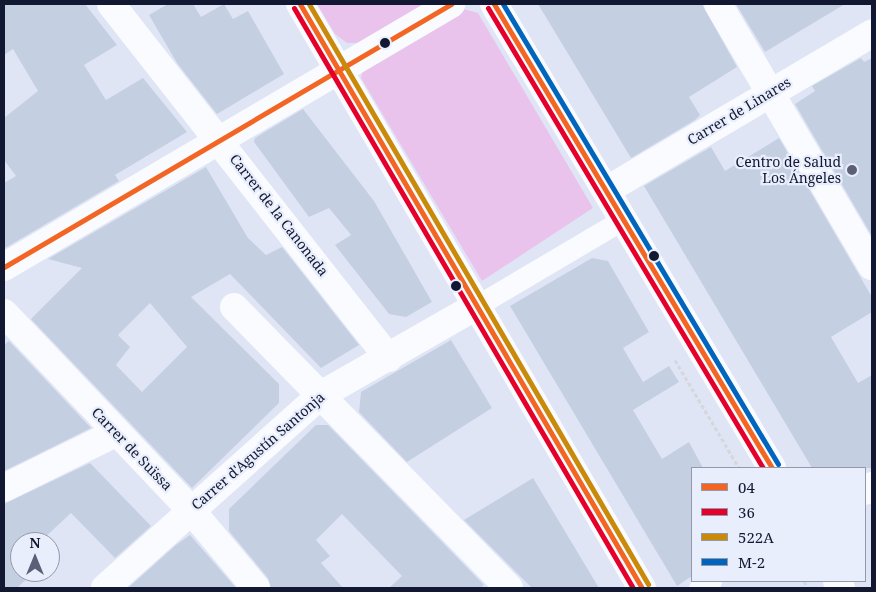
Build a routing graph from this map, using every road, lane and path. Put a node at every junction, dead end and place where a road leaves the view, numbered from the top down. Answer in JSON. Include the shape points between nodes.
{"nodes":[{"id":1,"x":111,"y":4,"type":"edge"},
{"id":2,"x":300,"y":4,"type":"edge"},
{"id":3,"x":451,"y":4,"type":"edge"},
{"id":4,"x":494,"y":4,"type":"edge"},
{"id":5,"x":718,"y":4,"type":"edge"},
{"id":6,"x":872,"y":33,"type":"edge"},
{"id":7,"x":338,"y":68,"type":"junction"},
{"id":8,"x":770,"y":92,"type":"junction"},
{"id":9,"x":221,"y":140,"type":"junction"},
{"id":10,"x":607,"y":190,"type":"junction"},
{"id":11,"x":625,"y":218,"type":"junction"},
{"id":12,"x":872,"y":266,"type":"edge"},
{"id":13,"x":4,"y":267,"type":"edge"},
{"id":14,"x":478,"y":305,"type":"junction"},
{"id":15,"x":234,"y":307,"type":"dead end"},
{"id":16,"x":4,"y":313,"type":"edge"},
{"id":17,"x":389,"y":358,"type":"junction"},
{"id":18,"x":321,"y":395,"type":"junction"},
{"id":19,"x":116,"y":433,"type":"junction"},
{"id":20,"x":771,"y":467,"type":"edge"},
{"id":21,"x":4,"y":488,"type":"edge"},
{"id":22,"x":190,"y":509,"type":"junction"},
{"id":23,"x":710,"y":582,"type":"edge"},
{"id":24,"x":105,"y":588,"type":"edge"},
{"id":25,"x":256,"y":588,"type":"edge"},
{"id":26,"x":509,"y":588,"type":"edge"},
{"id":27,"x":642,"y":588,"type":"edge"},
{"id":28,"x":699,"y":588,"type":"edge"}],
"edges":[{"from":1,"to":9,"type":"street","name":"Carrer de la Canonada"},
{"from":2,"to":7,"type":"street"},
{"from":3,"to":7,"type":"street"},
{"from":4,"to":10,"type":"street"},
{"from":5,"to":8,"type":"street"},
{"from":6,"to":8,"type":"street","name":"Carrer de Linares"},
{"from":7,"to":9,"type":"street"},
{"from":7,"to":14,"type":"street"},
{"from":8,"to":10,"type":"street","name":"Carrer de Linares"},
{"from":8,"to":12,"type":"street"},
{"from":9,"to":13,"type":"street"},
{"from":9,"to":17,"type":"street","name":"Carrer de la Canonada"},
{"from":10,"to":11,"type":"street"},
{"from":11,"to":14,"type":"street"},
{"from":11,"to":20,"type":"street"},
{"from":14,"to":17,"type":"street","name":"Carrer d'Agustín Santonja"},
{"from":14,"to":27,"type":"street"},
{"from":15,"to":18,"type":"street"},
{"from":16,"to":19,"type":"street","name":"Carrer de Suïssa"},
{"from":17,"to":18,"type":"street","name":"Carrer d'Agustín Santonja"},
{"from":18,"to":22,"type":"street","name":"Carrer d'Agustín Santonja"},
{"from":18,"to":26,"type":"street"},
{"from":19,"to":21,"type":"street"},
{"from":19,"to":22,"type":"street","name":"Carrer de Suïssa"},
{"from":22,"to":24,"type":"street","name":"Carrer d'Agustín Santonja"},
{"from":22,"to":25,"type":"street","name":"Carrer de Suïssa"},
{"from":23,"to":28,"type":"street"}]}
